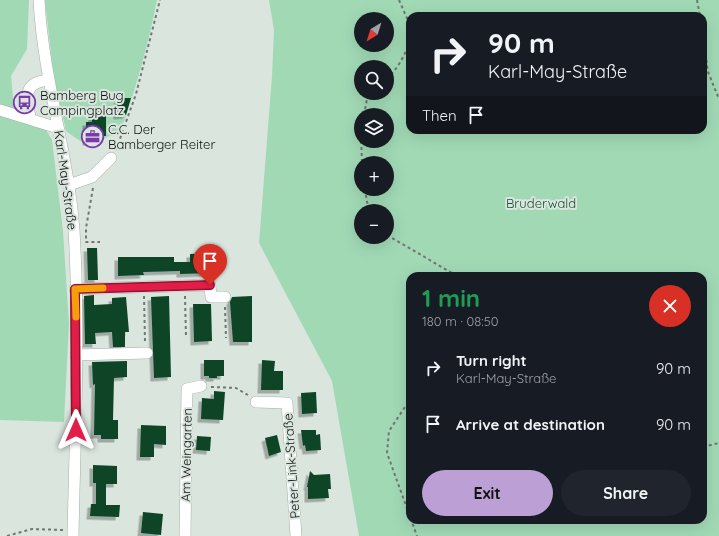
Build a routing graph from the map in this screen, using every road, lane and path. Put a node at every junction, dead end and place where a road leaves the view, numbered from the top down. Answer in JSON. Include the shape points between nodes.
{"nodes":[{"id":1,"x":39,"y":0,"type":"edge"},
{"id":2,"x":160,"y":0,"type":"edge"},
{"id":3,"x":399,"y":0,"type":"edge"},
{"id":4,"x":697,"y":0,"type":"edge"},
{"id":5,"x":699,"y":12,"type":"edge"},
{"id":6,"x":406,"y":17,"type":"edge"},
{"id":7,"x":406,"y":52,"type":"edge"},
{"id":8,"x":707,"y":65,"type":"edge"},
{"id":9,"x":394,"y":72,"type":"edge"},
{"id":10,"x":48,"y":80,"type":"junction"},
{"id":11,"x":719,"y":98,"type":"edge"},
{"id":12,"x":0,"y":110,"type":"edge"},
{"id":13,"x":30,"y":118,"type":"junction"},
{"id":14,"x":58,"y":128,"type":"junction"},
{"id":15,"x":111,"y":158,"type":"joint"},
{"id":16,"x":92,"y":177,"type":"junction"},
{"id":17,"x":69,"y":185,"type":"junction"},
{"id":18,"x":394,"y":239,"type":"edge"},
{"id":19,"x":100,"y":242,"type":"dead end"},
{"id":20,"x":450,"y":272,"type":"edge"},
{"id":21,"x":185,"y":286,"type":"junction"},
{"id":22,"x":143,"y":287,"type":"junction"},
{"id":23,"x":75,"y":289,"type":"junction"},
{"id":24,"x":225,"y":297,"type":"joint"},
{"id":25,"x":186,"y":337,"type":"dead end"},
{"id":26,"x":226,"y":338,"type":"dead end"},
{"id":27,"x":145,"y":341,"type":"dead end"},
{"id":28,"x":147,"y":353,"type":"dead end"},
{"id":29,"x":76,"y":355,"type":"junction"},
{"id":30,"x":201,"y":386,"type":"joint"},
{"id":31,"x":256,"y":402,"type":"joint"},
{"id":32,"x":406,"y":406,"type":"edge"},
{"id":33,"x":719,"y":443,"type":"edge"},
{"id":34,"x":707,"y":446,"type":"edge"},
{"id":35,"x":406,"y":508,"type":"edge"},
{"id":36,"x":412,"y":524,"type":"edge"},
{"id":37,"x":73,"y":534,"type":"edge"},
{"id":38,"x":7,"y":536,"type":"edge"},
{"id":39,"x":185,"y":536,"type":"edge"},
{"id":40,"x":296,"y":536,"type":"edge"},
{"id":41,"x":417,"y":536,"type":"edge"}],
"edges":[{"from":1,"to":10,"type":"street","name":"Karl-May-Straße","via":[[42,49]]},
{"from":2,"to":15,"type":"path","via":[[136,94],[119,144]]},
{"from":3,"to":6,"type":"path"},
{"from":4,"to":5,"type":"path"},
{"from":7,"to":9,"type":"path"},
{"from":8,"to":11,"type":"path"},
{"from":10,"to":13,"type":"street","via":[[36,82],[30,87],[27,95]]},
{"from":10,"to":14,"type":"street","name":"Karl-May-Straße"},
{"from":12,"to":13,"type":"street"},
{"from":13,"to":14,"type":"street"},
{"from":14,"to":17,"type":"street","name":"Karl-May-Straße"},
{"from":15,"to":16,"type":"street"},
{"from":16,"to":17,"type":"street"},
{"from":16,"to":19,"type":"path","via":[[94,184],[86,242]]},
{"from":17,"to":23,"type":"street","name":"Karl-May-Straße","via":[[74,230]]},
{"from":18,"to":20,"type":"path"},
{"from":21,"to":22,"type":"street"},
{"from":21,"to":24,"type":"street","via":[[210,285],[211,297]]},
{"from":21,"to":25,"type":"path"},
{"from":22,"to":23,"type":"street"},
{"from":22,"to":27,"type":"path"},
{"from":23,"to":29,"type":"street","name":"Karl-May-Straße"},
{"from":24,"to":26,"type":"path"},
{"from":28,"to":29,"type":"street"},
{"from":29,"to":37,"type":"street","name":"Karl-May-Straße"},
{"from":30,"to":31,"type":"path","via":[[236,388]]},
{"from":30,"to":39,"type":"street","name":"Am Weingarten","via":[[187,389]]},
{"from":31,"to":40,"type":"street","name":"Peter-Link-Straße","via":[[287,403]]},
{"from":32,"to":35,"type":"path","via":[[389,431],[387,453]]},
{"from":33,"to":34,"type":"path"},
{"from":36,"to":41,"type":"path"},
{"from":37,"to":38,"type":"path","via":[[32,528]]}]}
